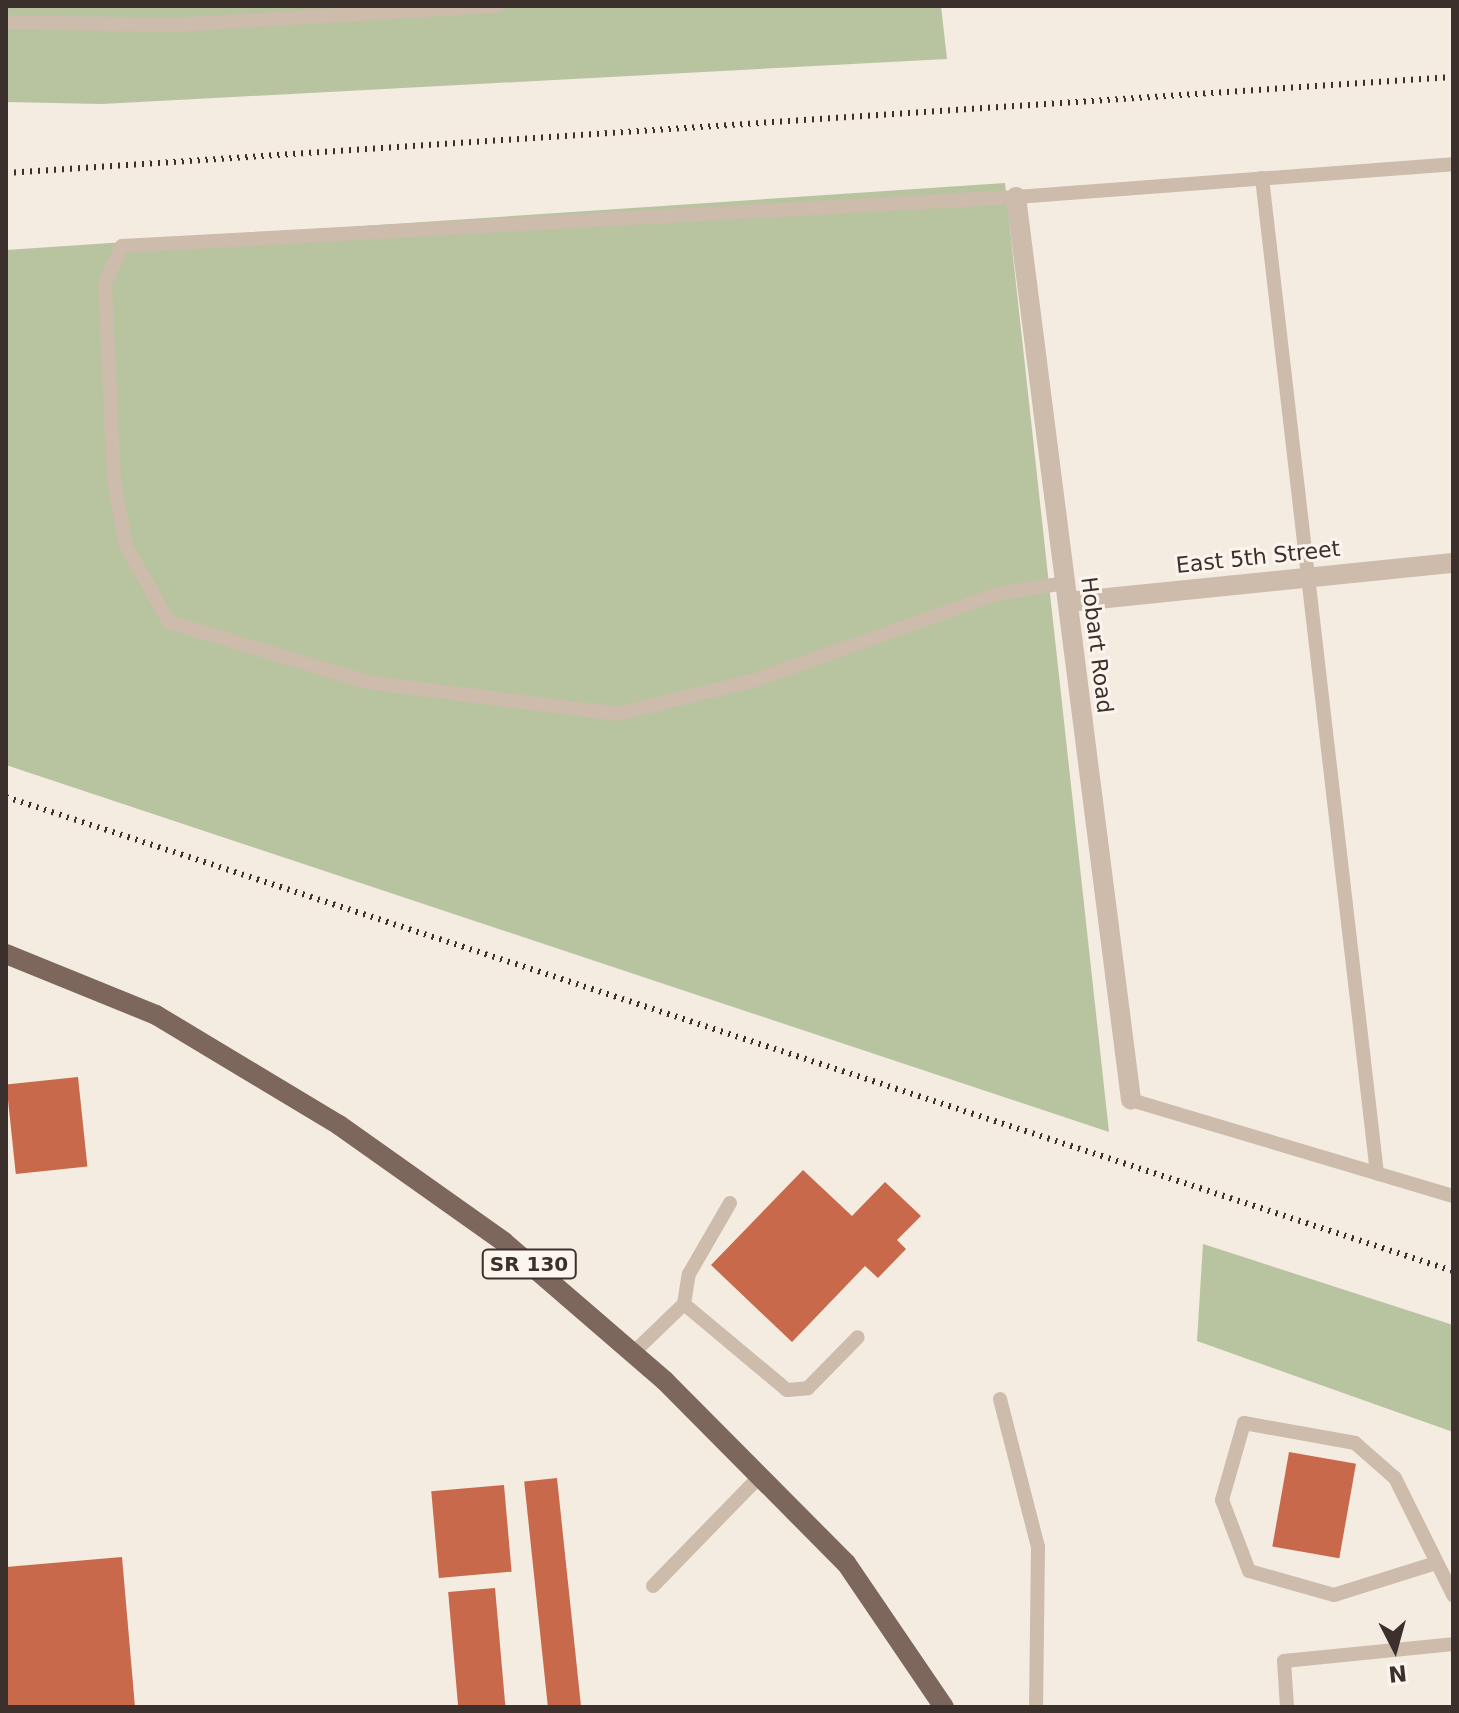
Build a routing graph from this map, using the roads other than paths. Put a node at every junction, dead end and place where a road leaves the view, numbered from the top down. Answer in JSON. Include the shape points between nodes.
{"nodes":[{"id":1,"x":497,"y":6,"type":"edge"},
{"id":2,"x":6,"y":22,"type":"edge"},
{"id":3,"x":1453,"y":164,"type":"edge"},
{"id":4,"x":1262,"y":178,"type":"junction"},
{"id":5,"x":1016,"y":197,"type":"junction"},
{"id":6,"x":1453,"y":563,"type":"edge"},
{"id":7,"x":1307,"y":575,"type":"junction"},
{"id":8,"x":1066,"y":593,"type":"junction"},
{"id":9,"x":6,"y":954,"type":"edge"},
{"id":10,"x":1131,"y":1100,"type":"joint"},
{"id":11,"x":1377,"y":1173,"type":"junction"},
{"id":12,"x":1453,"y":1196,"type":"edge"},
{"id":13,"x":730,"y":1203,"type":"dead end"},
{"id":14,"x":684,"y":1304,"type":"junction"},
{"id":15,"x":858,"y":1337,"type":"dead end"},
{"id":16,"x":633,"y":1353,"type":"junction"},
{"id":17,"x":1000,"y":1399,"type":"dead end"},
{"id":18,"x":760,"y":1476,"type":"junction"},
{"id":19,"x":1436,"y":1563,"type":"junction"},
{"id":20,"x":653,"y":1586,"type":"dead end"},
{"id":21,"x":1453,"y":1595,"type":"edge"},
{"id":22,"x":1453,"y":1644,"type":"edge"},
{"id":23,"x":944,"y":1707,"type":"edge"},
{"id":24,"x":1036,"y":1707,"type":"edge"},
{"id":25,"x":1287,"y":1707,"type":"edge"}],
"edges":[{"from":1,"to":2,"type":"lane","via":[[173,25]]},
{"from":3,"to":4,"type":"lane"},
{"from":4,"to":5,"type":"lane"},
{"from":4,"to":7,"type":"lane"},
{"from":5,"to":8,"type":"street","name":"Hobart Road"},
{"from":5,"to":8,"type":"lane","via":[[122,246],[105,283],[114,481],[126,546],[169,622],[371,683],[618,714],[756,680],[997,594]]},
{"from":6,"to":7,"type":"street","name":"East 5th Street"},
{"from":7,"to":8,"type":"street","name":"East 5th Street"},
{"from":7,"to":11,"type":"lane"},
{"from":8,"to":10,"type":"street","name":"Hobart Road"},
{"from":9,"to":16,"type":"main road","number":"SR 130","via":[[156,1015],[339,1125],[504,1242]]},
{"from":10,"to":11,"type":"lane"},
{"from":11,"to":12,"type":"lane"},
{"from":13,"to":14,"type":"lane","via":[[689,1274]]},
{"from":14,"to":15,"type":"lane","via":[[787,1390],[808,1388]]},
{"from":14,"to":16,"type":"lane"},
{"from":16,"to":18,"type":"main road","number":"SR 130"},
{"from":17,"to":24,"type":"lane","via":[[1038,1547]]},
{"from":18,"to":20,"type":"lane"},
{"from":18,"to":23,"type":"main road","number":"SR 130","via":[[846,1563]]},
{"from":19,"to":19,"type":"lane","via":[[1395,1478],[1355,1443],[1244,1423],[1222,1500],[1249,1571],[1334,1595]]},
{"from":19,"to":21,"type":"lane"},
{"from":22,"to":25,"type":"lane","via":[[1284,1661]]}]}
